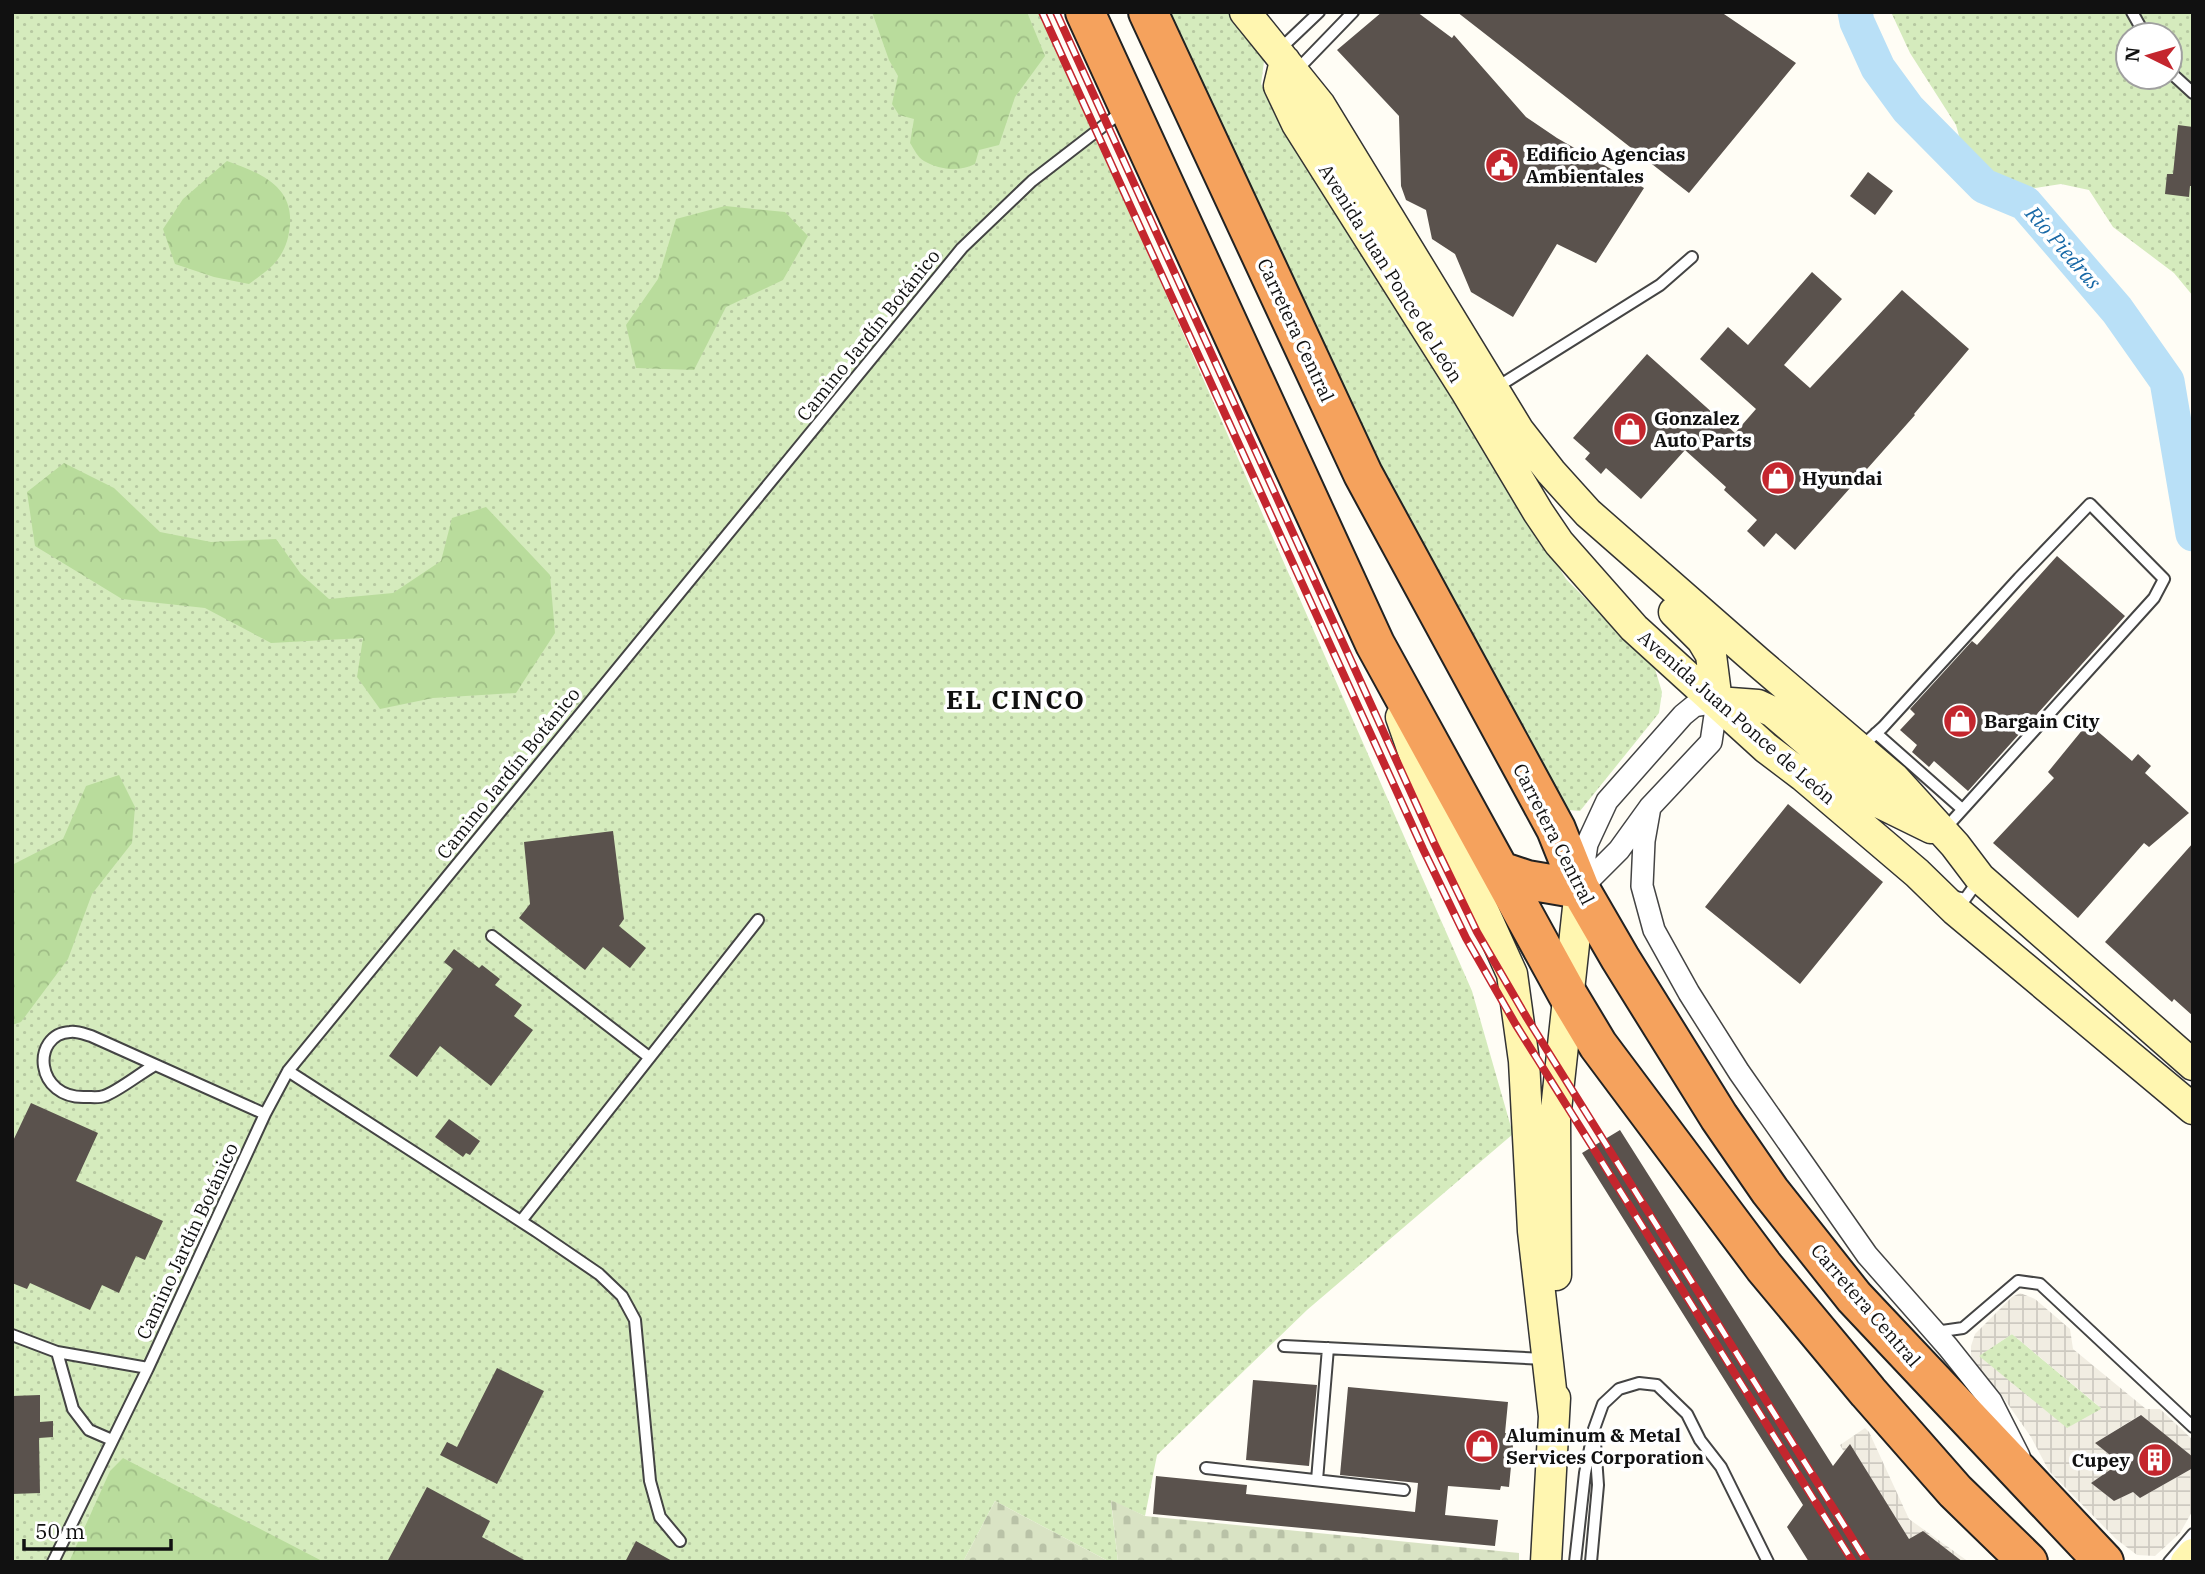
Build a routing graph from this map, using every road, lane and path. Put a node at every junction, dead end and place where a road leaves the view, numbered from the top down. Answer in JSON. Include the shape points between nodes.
{"nodes":[{"id":1,"x":1085,"y":12,"type":"edge"},
{"id":2,"x":1148,"y":12,"type":"edge"},
{"id":3,"x":1245,"y":12,"type":"edge"},
{"id":4,"x":1319,"y":12,"type":"edge"},
{"id":5,"x":1353,"y":12,"type":"edge"},
{"id":6,"x":1285,"y":62,"type":"junction"},
{"id":7,"x":1129,"y":106,"type":"junction"},
{"id":8,"x":1692,"y":257,"type":"dead end"},
{"id":9,"x":1484,"y":397,"type":"junction"},
{"id":10,"x":1588,"y":513,"type":"junction"},
{"id":11,"x":1375,"y":644,"type":"junction"},
{"id":12,"x":1717,"y":702,"type":"junction"},
{"id":13,"x":1868,"y":740,"type":"junction"},
{"id":14,"x":1650,"y":807,"type":"junction"},
{"id":15,"x":1962,"y":809,"type":"junction"},
{"id":16,"x":1943,"y":833,"type":"junction"},
{"id":17,"x":1500,"y":871,"type":"junction"},
{"id":18,"x":1980,"y":878,"type":"junction"},
{"id":19,"x":1580,"y":889,"type":"junction"},
{"id":20,"x":1938,"y":894,"type":"junction"},
{"id":21,"x":758,"y":920,"type":"dead end"},
{"id":22,"x":492,"y":936,"type":"dead end"},
{"id":23,"x":1568,"y":995,"type":"junction"},
{"id":24,"x":649,"y":1058,"type":"junction"},
{"id":25,"x":2191,"y":1062,"type":"edge"},
{"id":26,"x":155,"y":1065,"type":"junction"},
{"id":27,"x":288,"y":1071,"type":"junction"},
{"id":28,"x":2193,"y":1109,"type":"edge"},
{"id":29,"x":265,"y":1114,"type":"junction"},
{"id":30,"x":521,"y":1221,"type":"junction"},
{"id":31,"x":1935,"y":1332,"type":"junction"},
{"id":32,"x":12,"y":1335,"type":"edge"},
{"id":33,"x":1284,"y":1346,"type":"dead end"},
{"id":34,"x":1328,"y":1348,"type":"junction"},
{"id":35,"x":57,"y":1352,"type":"junction"},
{"id":36,"x":1548,"y":1360,"type":"junction"},
{"id":37,"x":148,"y":1368,"type":"junction"},
{"id":38,"x":1554,"y":1416,"type":"junction"},
{"id":39,"x":2193,"y":1427,"type":"edge"},
{"id":40,"x":1594,"y":1429,"type":"junction"},
{"id":41,"x":112,"y":1440,"type":"junction"},
{"id":42,"x":1206,"y":1468,"type":"dead end"},
{"id":43,"x":1317,"y":1480,"type":"junction"},
{"id":44,"x":1404,"y":1490,"type":"dead end"},
{"id":45,"x":2038,"y":1492,"type":"junction"},
{"id":46,"x":2193,"y":1534,"type":"edge"},
{"id":47,"x":680,"y":1541,"type":"dead end"},
{"id":48,"x":2193,"y":1554,"type":"edge"},
{"id":49,"x":53,"y":1562,"type":"edge"},
{"id":50,"x":1546,"y":1562,"type":"edge"},
{"id":51,"x":1574,"y":1562,"type":"edge"},
{"id":52,"x":1591,"y":1562,"type":"edge"},
{"id":53,"x":1768,"y":1562,"type":"edge"},
{"id":54,"x":2028,"y":1562,"type":"edge"},
{"id":55,"x":2104,"y":1562,"type":"edge"},
{"id":56,"x":2169,"y":1562,"type":"edge"},
{"id":57,"x":2186,"y":1562,"type":"edge"}],
"edges":[{"from":1,"to":7,"type":"highway"},
{"from":2,"to":19,"type":"highway","name":"Carretera Central","via":[[1363,474],[1556,829]]},
{"from":3,"to":6,"type":"street","name":"Avenida Juan Ponce de León"},
{"from":4,"to":6,"type":"lane"},
{"from":5,"to":6,"type":"lane"},
{"from":6,"to":9,"type":"street","name":"Avenida Juan Ponce de León","via":[[1320,105]]},
{"from":7,"to":11,"type":"highway"},
{"from":7,"to":27,"type":"lane","name":"Camino Jardín Botánico","via":[[1032,181],[962,248]]},
{"from":8,"to":9,"type":"lane","via":[[1660,285]]},
{"from":9,"to":10,"type":"street","name":"Avenida Juan Ponce de León"},
{"from":9,"to":12,"type":"street","name":"Avenida Juan Ponce de León","via":[[1559,543],[1634,628]]},
{"from":10,"to":12,"type":"street","via":[[1604,540],[1702,640],[1711,655]]},
{"from":10,"to":13,"type":"street","name":"Avenida Juan Ponce de León"},
{"from":11,"to":17,"type":"highway"},
{"from":11,"to":36,"type":"street","via":[[1420,771],[1512,974],[1524,1061],[1533,1231]]},
{"from":12,"to":14,"type":"street","via":[[1711,742]]},
{"from":12,"to":16,"type":"street","via":[[1758,705],[1773,712],[1878,802]]},
{"from":12,"to":19,"type":"street","via":[[1694,706],[1683,715],[1607,801],[1587,844]]},
{"from":12,"to":20,"type":"street","name":"Avenida Juan Ponce de León"},
{"from":13,"to":15,"type":"lane"},
{"from":13,"to":15,"type":"lane","via":[[2090,504],[2164,579],[2154,598]]},
{"from":13,"to":16,"type":"street","name":"Avenida Juan Ponce de León"},
{"from":14,"to":19,"type":"street","via":[[1619,850]]},
{"from":14,"to":31,"type":"street","via":[[1642,886],[1654,930],[1689,993],[1796,1156],[1867,1255]]},
{"from":15,"to":16,"type":"lane"},
{"from":16,"to":18,"type":"street","name":"Avenida Juan Ponce de León"},
{"from":17,"to":19,"type":"highway"},
{"from":17,"to":23,"type":"highway"},
{"from":18,"to":20,"type":"lane","via":[[1965,899]]},
{"from":18,"to":25,"type":"street","name":"Avenida Juan Ponce de León"},
{"from":19,"to":23,"type":"street"},
{"from":19,"to":45,"type":"highway","name":"Carretera Central","via":[[1688,1069],[1770,1191],[1854,1297]]},
{"from":20,"to":28,"type":"street","name":"Avenida Juan Ponce de León"},
{"from":21,"to":24,"type":"lane"},
{"from":22,"to":24,"type":"lane"},
{"from":23,"to":38,"type":"street","via":[[1555,1119],[1558,1334]]},
{"from":23,"to":54,"type":"highway","via":[[1598,1045],[1764,1267],[1955,1491]]},
{"from":24,"to":30,"type":"lane"},
{"from":26,"to":26,"type":"lane","via":[[72,1031],[60,1033],[48,1043],[44,1074],[54,1088],[77,1098],[104,1096]]},
{"from":26,"to":29,"type":"lane"},
{"from":27,"to":29,"type":"lane","name":"Camino Jardín Botánico"},
{"from":27,"to":30,"type":"lane"},
{"from":29,"to":37,"type":"lane","name":"Camino Jardín Botánico"},
{"from":30,"to":47,"type":"lane","via":[[599,1274],[622,1296],[635,1320],[650,1480],[660,1517]]},
{"from":31,"to":39,"type":"lane","via":[[1963,1328],[2018,1281],[2040,1284]]},
{"from":31,"to":45,"type":"street","via":[[1991,1401]]},
{"from":32,"to":35,"type":"lane"},
{"from":33,"to":34,"type":"lane"},
{"from":34,"to":36,"type":"lane"},
{"from":34,"to":43,"type":"lane"},
{"from":35,"to":37,"type":"lane"},
{"from":35,"to":41,"type":"lane","via":[[73,1409],[89,1430]]},
{"from":36,"to":38,"type":"street"},
{"from":37,"to":41,"type":"lane","name":"Camino Jardín Botánico"},
{"from":38,"to":50,"type":"street"},
{"from":40,"to":51,"type":"lane"},
{"from":40,"to":52,"type":"lane","via":[[1598,1485]]},
{"from":40,"to":53,"type":"lane","via":[[1604,1404],[1619,1389],[1639,1383],[1657,1385],[1687,1414],[1721,1467]]},
{"from":41,"to":49,"type":"lane","name":"Camino Jardín Botánico"},
{"from":42,"to":43,"type":"lane"},
{"from":43,"to":44,"type":"lane"},
{"from":45,"to":55,"type":"highway","name":"Carretera Central"},
{"from":46,"to":56,"type":"lane"},
{"from":48,"to":57,"type":"street"}]}
